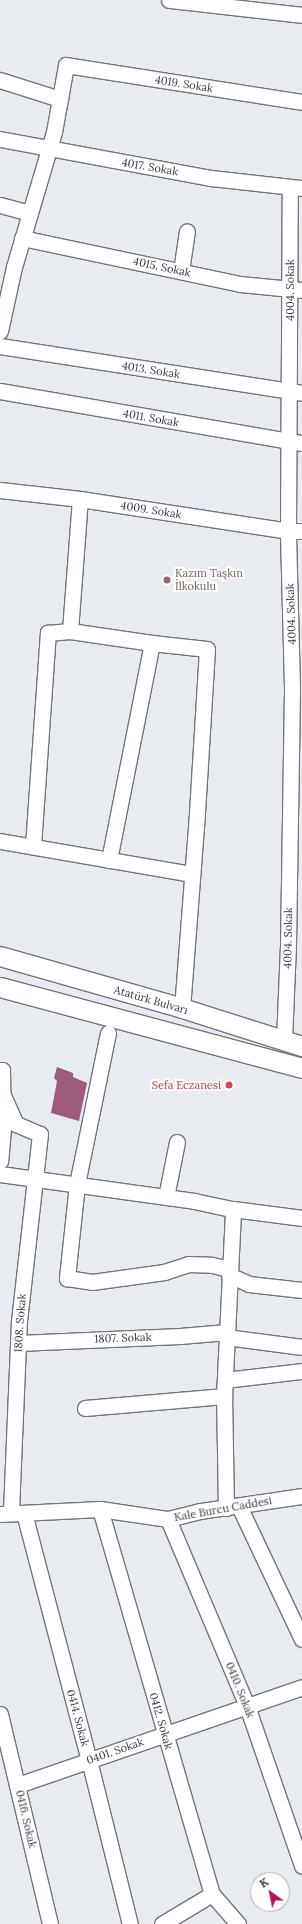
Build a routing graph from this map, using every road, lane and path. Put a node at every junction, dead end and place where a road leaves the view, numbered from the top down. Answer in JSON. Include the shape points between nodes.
{"nodes":[{"id":1,"x":170,"y":0,"type":"edge"},
{"id":2,"x":302,"y":15,"type":"edge"},
{"id":3,"x":0,"y":80,"type":"edge"},
{"id":4,"x":60,"y":99,"type":"junction"},
{"id":5,"x":302,"y":102,"type":"edge"},
{"id":6,"x":0,"y":139,"type":"edge"},
{"id":7,"x":49,"y":149,"type":"junction"},
{"id":8,"x":296,"y":188,"type":"edge"},
{"id":9,"x":0,"y":205,"type":"edge"},
{"id":10,"x":30,"y":213,"type":"junction"},
{"id":11,"x":187,"y":231,"type":"dead end"},
{"id":12,"x":22,"y":238,"type":"junction"},
{"id":13,"x":181,"y":271,"type":"junction"},
{"id":14,"x":6,"y":274,"type":"edge"},
{"id":15,"x":296,"y":290,"type":"edge"},
{"id":16,"x":1,"y":325,"type":"edge"},
{"id":17,"x":0,"y":346,"type":"edge"},
{"id":18,"x":0,"y":391,"type":"edge"},
{"id":19,"x":295,"y":392,"type":"edge"},
{"id":20,"x":295,"y":442,"type":"edge"},
{"id":21,"x":0,"y":490,"type":"edge"},
{"id":22,"x":80,"y":499,"type":"junction"},
{"id":23,"x":295,"y":531,"type":"edge"},
{"id":24,"x":297,"y":622,"type":"edge"},
{"id":25,"x":70,"y":631,"type":"junction"},
{"id":26,"x":152,"y":643,"type":"junction"},
{"id":27,"x":0,"y":841,"type":"edge"},
{"id":28,"x":34,"y":846,"type":"junction"},
{"id":29,"x":296,"y":854,"type":"edge"},
{"id":30,"x":109,"y":860,"type":"junction"},
{"id":31,"x":192,"y":874,"type":"junction"},
{"id":32,"x":0,"y":956,"type":"edge"},
{"id":33,"x":0,"y":987,"type":"edge"},
{"id":34,"x":182,"y":1008,"type":"junction"},
{"id":35,"x":108,"y":1033,"type":"dead end"},
{"id":36,"x":293,"y":1043,"type":"edge"},
{"id":37,"x":302,"y":1068,"type":"edge"},
{"id":38,"x":0,"y":1070,"type":"edge"},
{"id":39,"x":2,"y":1093,"type":"junction"},
{"id":40,"x":2,"y":1129,"type":"edge"},
{"id":41,"x":177,"y":1142,"type":"dead end"},
{"id":42,"x":0,"y":1161,"type":"edge"},
{"id":43,"x":0,"y":1174,"type":"edge"},
{"id":44,"x":34,"y":1178,"type":"junction"},
{"id":45,"x":77,"y":1184,"type":"junction"},
{"id":46,"x":166,"y":1197,"type":"junction"},
{"id":47,"x":233,"y":1209,"type":"junction"},
{"id":48,"x":302,"y":1218,"type":"edge"},
{"id":49,"x":229,"y":1272,"type":"junction"},
{"id":50,"x":302,"y":1290,"type":"edge"},
{"id":51,"x":227,"y":1334,"type":"junction"},
{"id":52,"x":18,"y":1343,"type":"junction"},
{"id":53,"x":302,"y":1347,"type":"edge"},
{"id":54,"x":302,"y":1372,"type":"edge"},
{"id":55,"x":225,"y":1380,"type":"junction"},
{"id":56,"x":224,"y":1396,"type":"junction"},
{"id":57,"x":85,"y":1408,"type":"dead end"},
{"id":58,"x":302,"y":1496,"type":"edge"},
{"id":59,"x":233,"y":1507,"type":"junction"},
{"id":60,"x":100,"y":1509,"type":"junction"},
{"id":61,"x":11,"y":1513,"type":"edge"},
{"id":62,"x":168,"y":1519,"type":"junction"},
{"id":63,"x":302,"y":1639,"type":"edge"},
{"id":64,"x":302,"y":1687,"type":"edge"},
{"id":65,"x":247,"y":1706,"type":"junction"},
{"id":66,"x":0,"y":1714,"type":"edge"},
{"id":67,"x":165,"y":1734,"type":"junction"},
{"id":68,"x":90,"y":1760,"type":"junction"},
{"id":69,"x":18,"y":1785,"type":"junction"},
{"id":70,"x":302,"y":1866,"type":"edge"},
{"id":71,"x":212,"y":1894,"type":"junction"},
{"id":72,"x":50,"y":1924,"type":"edge"},
{"id":73,"x":130,"y":1924,"type":"edge"},
{"id":74,"x":162,"y":1924,"type":"edge"},
{"id":75,"x":238,"y":1924,"type":"edge"}],
"edges":[{"from":1,"to":2,"type":"street"},
{"from":3,"to":4,"type":"street"},
{"from":4,"to":5,"type":"street","name":"4019. Sokak","via":[[66,65]]},
{"from":4,"to":7,"type":"street"},
{"from":6,"to":7,"type":"street","name":"4017. Sokak"},
{"from":7,"to":8,"type":"street","name":"4017. Sokak","via":[[211,178]]},
{"from":7,"to":10,"type":"street"},
{"from":8,"to":15,"type":"street","name":"4004. Sokak"},
{"from":9,"to":10,"type":"street"},
{"from":10,"to":12,"type":"street"},
{"from":11,"to":13,"type":"street"},
{"from":12,"to":13,"type":"street","name":"4015. Sokak"},
{"from":12,"to":14,"type":"street"},
{"from":13,"to":15,"type":"street","name":"4015. Sokak","via":[[240,284]]},
{"from":14,"to":16,"type":"street"},
{"from":15,"to":19,"type":"street","name":"4004. Sokak"},
{"from":17,"to":19,"type":"street","name":"4013. Sokak"},
{"from":18,"to":20,"type":"street","name":"4011. Sokak"},
{"from":19,"to":20,"type":"street","name":"4004. Sokak"},
{"from":20,"to":23,"type":"street","name":"4004. Sokak"},
{"from":21,"to":22,"type":"street","name":"4009. Sokak"},
{"from":22,"to":23,"type":"street","name":"4009. Sokak"},
{"from":22,"to":25,"type":"street"},
{"from":23,"to":24,"type":"street","name":"4004. Sokak"},
{"from":24,"to":29,"type":"street","name":"4004. Sokak"},
{"from":25,"to":26,"type":"street"},
{"from":25,"to":28,"type":"street","via":[[48,633]]},
{"from":26,"to":30,"type":"street"},
{"from":26,"to":31,"type":"street","via":[[207,649]]},
{"from":27,"to":28,"type":"street"},
{"from":28,"to":30,"type":"street"},
{"from":29,"to":36,"type":"street","name":"4004. Sokak"},
{"from":30,"to":31,"type":"street"},
{"from":31,"to":34,"type":"street"},
{"from":32,"to":34,"type":"main road","name":"Atatürk Bulvarı"},
{"from":33,"to":37,"type":"main road"},
{"from":34,"to":36,"type":"main road","name":"Atatürk Bulvarı"},
{"from":35,"to":45,"type":"street"},
{"from":38,"to":39,"type":"street"},
{"from":39,"to":40,"type":"street"},
{"from":39,"to":44,"type":"street","name":"1808. Sokak","via":[[16,1124],[40,1134]]},
{"from":40,"to":42,"type":"street"},
{"from":41,"to":46,"type":"street"},
{"from":43,"to":44,"type":"street"},
{"from":44,"to":45,"type":"street"},
{"from":44,"to":52,"type":"street","name":"1808. Sokak"},
{"from":45,"to":46,"type":"street"},
{"from":45,"to":49,"type":"street","via":[[67,1278],[92,1282],[164,1272],[188,1264],[212,1265]]},
{"from":46,"to":47,"type":"street"},
{"from":47,"to":48,"type":"street"},
{"from":47,"to":49,"type":"street"},
{"from":49,"to":50,"type":"street","via":[[249,1284]]},
{"from":49,"to":51,"type":"street"},
{"from":51,"to":52,"type":"street","name":"1807. Sokak"},
{"from":51,"to":53,"type":"street","name":"1807. Sokak"},
{"from":51,"to":55,"type":"street"},
{"from":52,"to":61,"type":"street","name":"1808. Sokak"},
{"from":54,"to":55,"type":"street"},
{"from":55,"to":56,"type":"street"},
{"from":56,"to":57,"type":"street"},
{"from":56,"to":59,"type":"street"},
{"from":58,"to":59,"type":"street","name":"Kale Burcu Caddesi"},
{"from":59,"to":62,"type":"street","name":"Kale Burcu Caddesi","via":[[200,1511]]},
{"from":59,"to":63,"type":"street"},
{"from":60,"to":61,"type":"street","name":"Kale Burcu Caddesi"},
{"from":60,"to":62,"type":"street","name":"Kale Burcu Caddesi"},
{"from":60,"to":67,"type":"street","name":"0412. Sokak"},
{"from":61,"to":68,"type":"street","name":"0414. Sokak"},
{"from":62,"to":65,"type":"street","name":"0410. Sokak"},
{"from":64,"to":65,"type":"street","name":"0401. Sokak"},
{"from":65,"to":67,"type":"street","name":"0401. Sokak"},
{"from":65,"to":70,"type":"street","name":"0410. Sokak"},
{"from":66,"to":69,"type":"street","name":"0416. Sokak"},
{"from":67,"to":68,"type":"street","name":"0401. Sokak"},
{"from":67,"to":71,"type":"street","name":"0412. Sokak"},
{"from":68,"to":69,"type":"street","name":"0401. Sokak"},
{"from":68,"to":73,"type":"street","name":"0414. Sokak"},
{"from":69,"to":72,"type":"street","name":"0416. Sokak"},
{"from":71,"to":74,"type":"street"},
{"from":71,"to":75,"type":"street","name":"0412. Sokak"}]}
